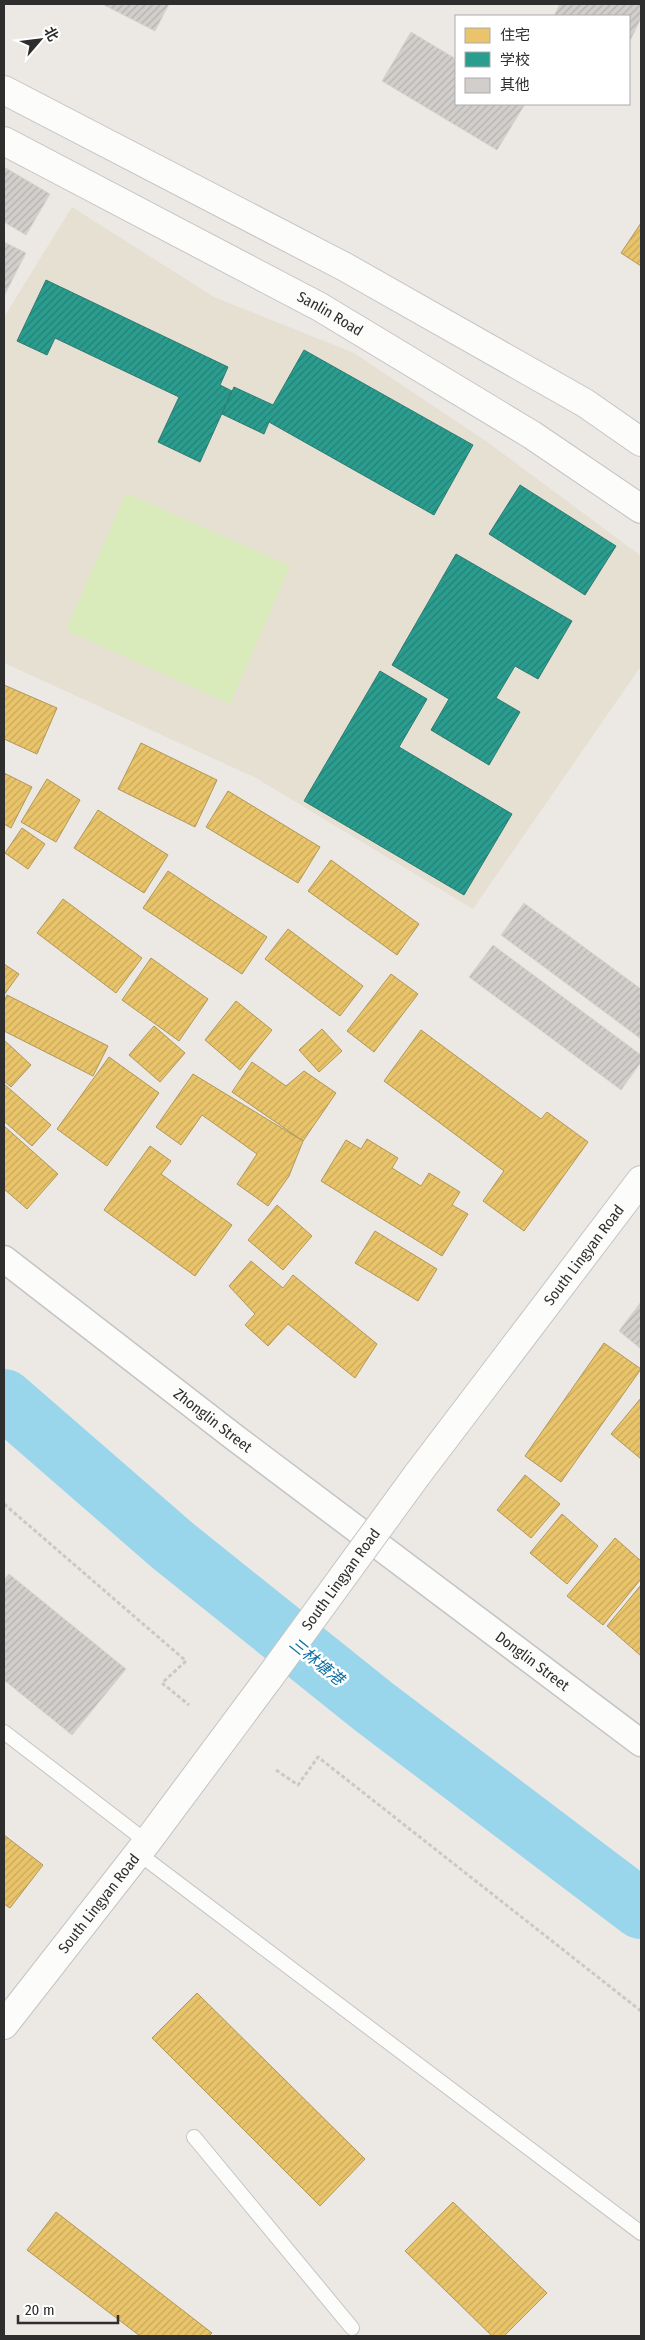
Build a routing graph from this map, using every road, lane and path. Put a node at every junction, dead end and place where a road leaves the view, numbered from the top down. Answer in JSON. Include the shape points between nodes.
{"nodes":[{"id":1,"x":4,"y":90,"type":"edge"},
{"id":2,"x":4,"y":141,"type":"edge"},
{"id":3,"x":641,"y":442,"type":"edge"},
{"id":4,"x":641,"y":509,"type":"edge"},
{"id":5,"x":641,"y":1180,"type":"edge"},
{"id":6,"x":4,"y":1259,"type":"edge"},
{"id":7,"x":4,"y":1504,"type":"edge"},
{"id":8,"x":424,"y":1580,"type":"joint"},
{"id":9,"x":189,"y":1705,"type":"dead end"},
{"id":10,"x":4,"y":1732,"type":"edge"},
{"id":11,"x":641,"y":1743,"type":"edge"},
{"id":12,"x":276,"y":1770,"type":"dead end"},
{"id":13,"x":143,"y":1847,"type":"junction"},
{"id":14,"x":641,"y":2011,"type":"edge"},
{"id":15,"x":4,"y":2025,"type":"edge"},
{"id":16,"x":194,"y":2136,"type":"dead end"},
{"id":17,"x":641,"y":2232,"type":"edge"},
{"id":18,"x":352,"y":2328,"type":"dead end"}],
"edges":[{"from":1,"to":3,"type":"main road","via":[[345,267],[585,403]]},
{"from":2,"to":4,"type":"main road","name":"Sanlin Road","via":[[320,307],[532,435]]},
{"from":5,"to":13,"type":"main road","name":"South Lingyan Road","bridge":true,"via":[[417,1475]]},
{"from":6,"to":8,"type":"street","name":"Zhonglin Street"},
{"from":7,"to":9,"type":"path","via":[[186,1661],[162,1683]]},
{"from":8,"to":11,"type":"street","name":"Donglin Street"},
{"from":10,"to":13,"type":"lane"},
{"from":12,"to":14,"type":"path","via":[[298,1785],[318,1757]]},
{"from":13,"to":15,"type":"main road","name":"South Lingyan Road"},
{"from":13,"to":17,"type":"lane"},
{"from":16,"to":18,"type":"lane"}]}
